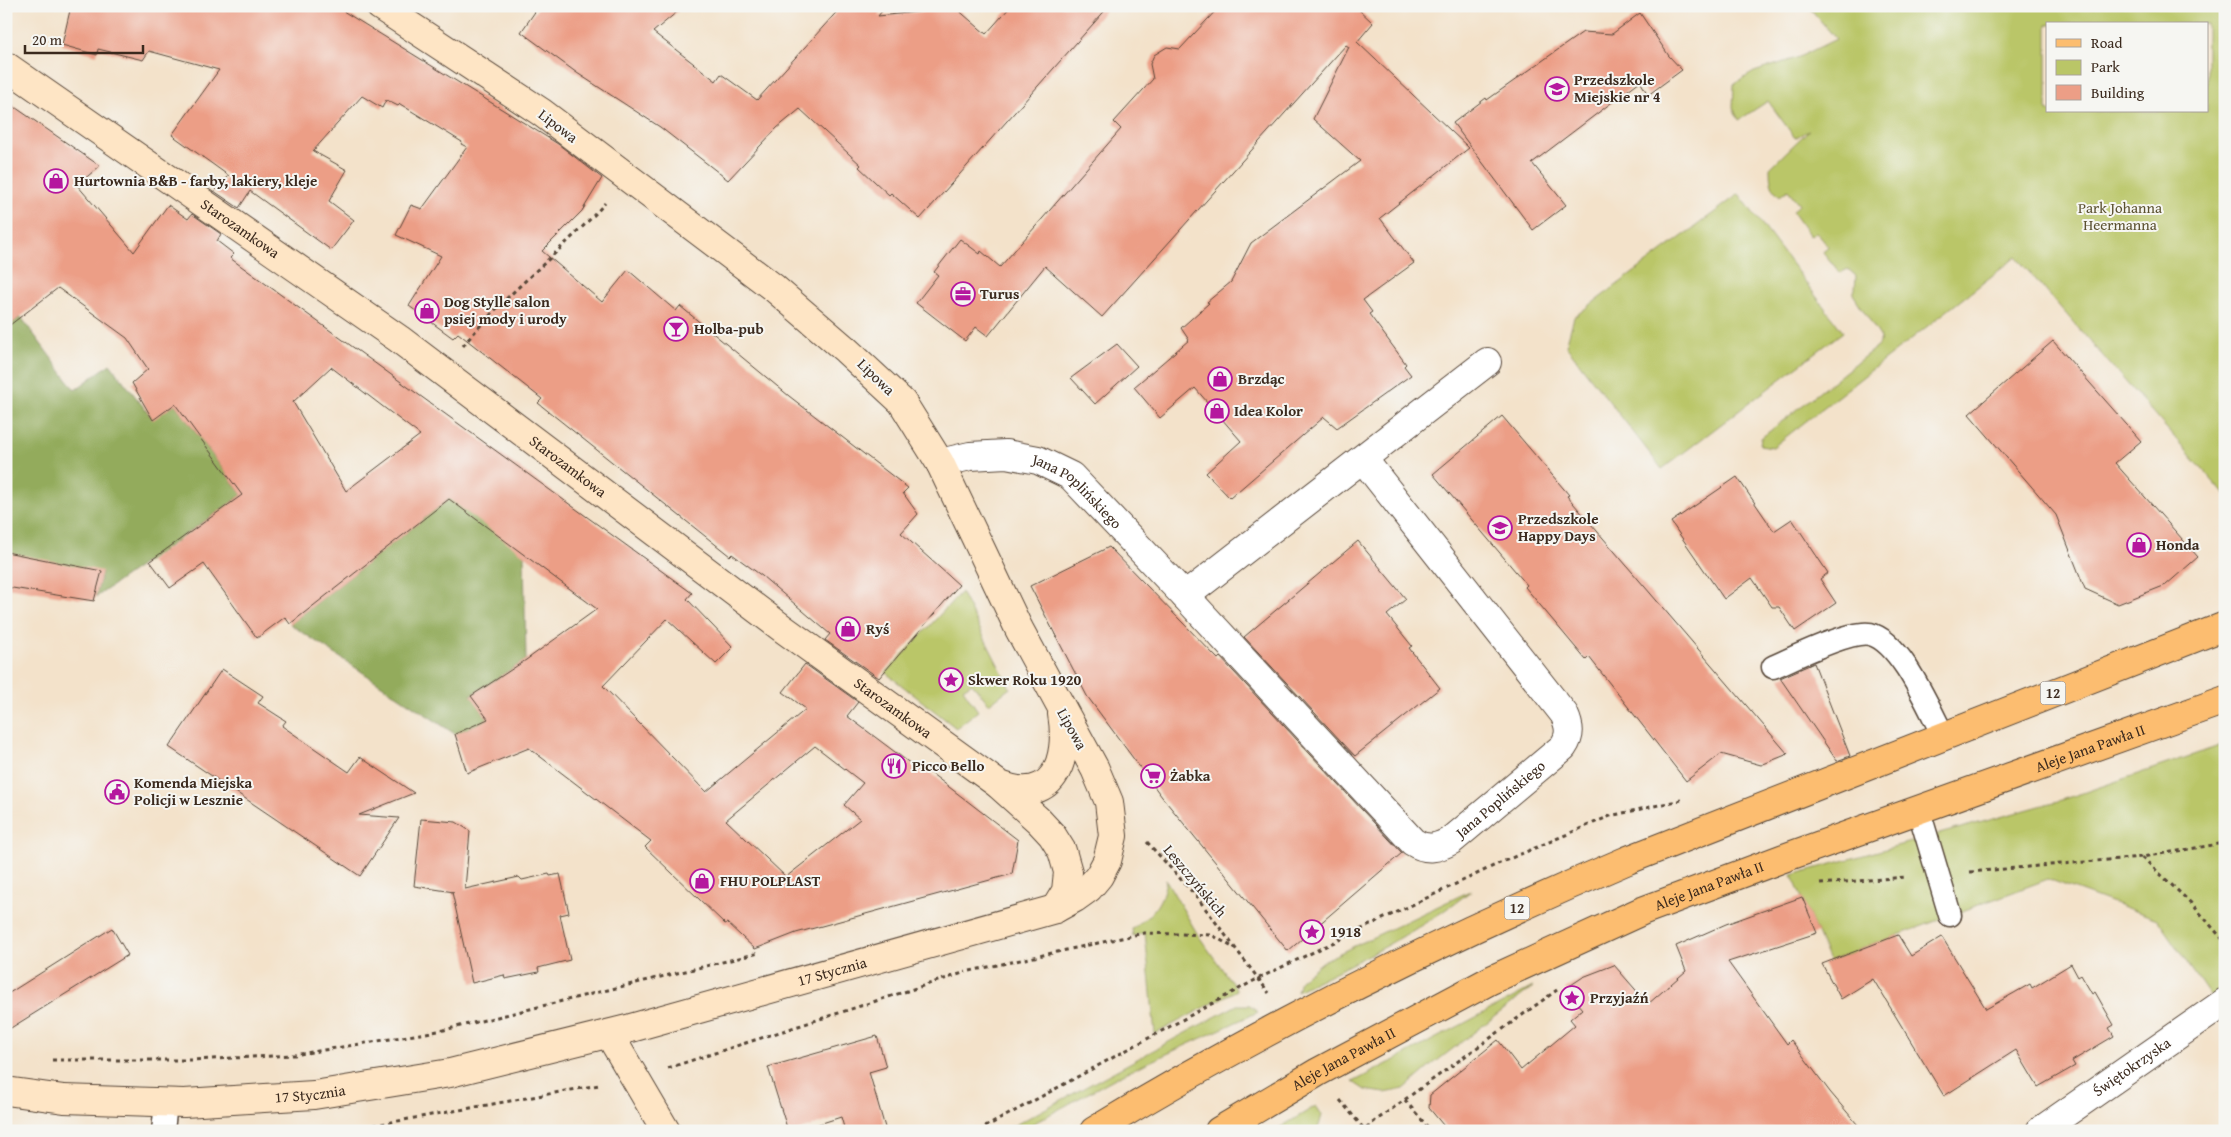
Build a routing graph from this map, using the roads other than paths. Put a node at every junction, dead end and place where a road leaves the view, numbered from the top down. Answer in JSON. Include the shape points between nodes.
{"nodes":[{"id":1,"x":380,"y":6,"type":"edge"},
{"id":2,"x":6,"y":66,"type":"edge"},
{"id":3,"x":1487,"y":362,"type":"dead end"},
{"id":4,"x":1363,"y":459,"type":"junction"},
{"id":5,"x":940,"y":462,"type":"junction"},
{"id":6,"x":1185,"y":596,"type":"junction"},
{"id":7,"x":2225,"y":626,"type":"edge"},
{"id":8,"x":1773,"y":667,"type":"dead end"},
{"id":9,"x":2225,"y":700,"type":"edge"},
{"id":10,"x":1061,"y":709,"type":"junction"},
{"id":11,"x":1944,"y":737,"type":"junction"},
{"id":12,"x":998,"y":784,"type":"junction"},
{"id":13,"x":1919,"y":811,"type":"junction"},
{"id":14,"x":1055,"y":909,"type":"junction"},
{"id":15,"x":1950,"y":916,"type":"dead end"},
{"id":16,"x":2225,"y":1002,"type":"edge"},
{"id":17,"x":609,"y":1034,"type":"junction"},
{"id":18,"x":6,"y":1091,"type":"edge"},
{"id":19,"x":166,"y":1103,"type":"junction"},
{"id":20,"x":163,"y":1131,"type":"edge"},
{"id":21,"x":666,"y":1131,"type":"edge"},
{"id":22,"x":1094,"y":1131,"type":"edge"},
{"id":23,"x":1220,"y":1131,"type":"edge"},
{"id":24,"x":2040,"y":1131,"type":"edge"}],
"edges":[{"from":1,"to":5,"type":"street","name":"Lipowa","via":[[541,112],[774,288],[902,402]]},
{"from":2,"to":12,"type":"street","name":"Starozamkowa","via":[[399,339],[782,628]]},
{"from":3,"to":4,"type":"street"},
{"from":4,"to":6,"type":"street"},
{"from":4,"to":6,"type":"street","name":"Jana Poplińskiego","via":[[1569,724],[1570,731],[1563,747],[1452,840],[1432,849],[1413,842]]},
{"from":5,"to":6,"type":"street","name":"Jana Poplińskiego","via":[[1006,454],[1038,460],[1071,476]]},
{"from":5,"to":10,"type":"street","name":"Lipowa","via":[[1019,629]]},
{"from":7,"to":11,"type":"main road","number":"12"},
{"from":8,"to":11,"type":"lane","via":[[1839,638],[1869,633],[1888,643],[1902,659]]},
{"from":9,"to":13,"type":"main road","name":"Aleje Jana Pawła II"},
{"from":10,"to":12,"type":"street","via":[[1062,762],[1050,781],[1026,791],[1012,791]]},
{"from":10,"to":14,"type":"street","name":"Lipowa","via":[[1095,768],[1109,802],[1113,836],[1107,861],[1099,876],[1089,888]]},
{"from":11,"to":22,"type":"main road","number":"12","via":[[1628,860],[1472,928],[1288,1021]]},
{"from":12,"to":14,"type":"street","name":"Starozamkowa","via":[[1038,820],[1062,851],[1068,872],[1066,892]]},
{"from":13,"to":15,"type":"lane"},
{"from":13,"to":23,"type":"main road","name":"Aleje Jana Pawła II","via":[[1642,912],[1491,980],[1318,1072]]},
{"from":14,"to":17,"type":"street","name":"17 Stycznia"},
{"from":16,"to":24,"type":"street","name":"Świętokrzyska"},
{"from":17,"to":19,"type":"street","name":"17 Stycznia","via":[[450,1074],[324,1094]]},
{"from":17,"to":21,"type":"street"},
{"from":18,"to":19,"type":"street","name":"17 Stycznia","via":[[64,1099]]},
{"from":19,"to":20,"type":"lane"}]}
